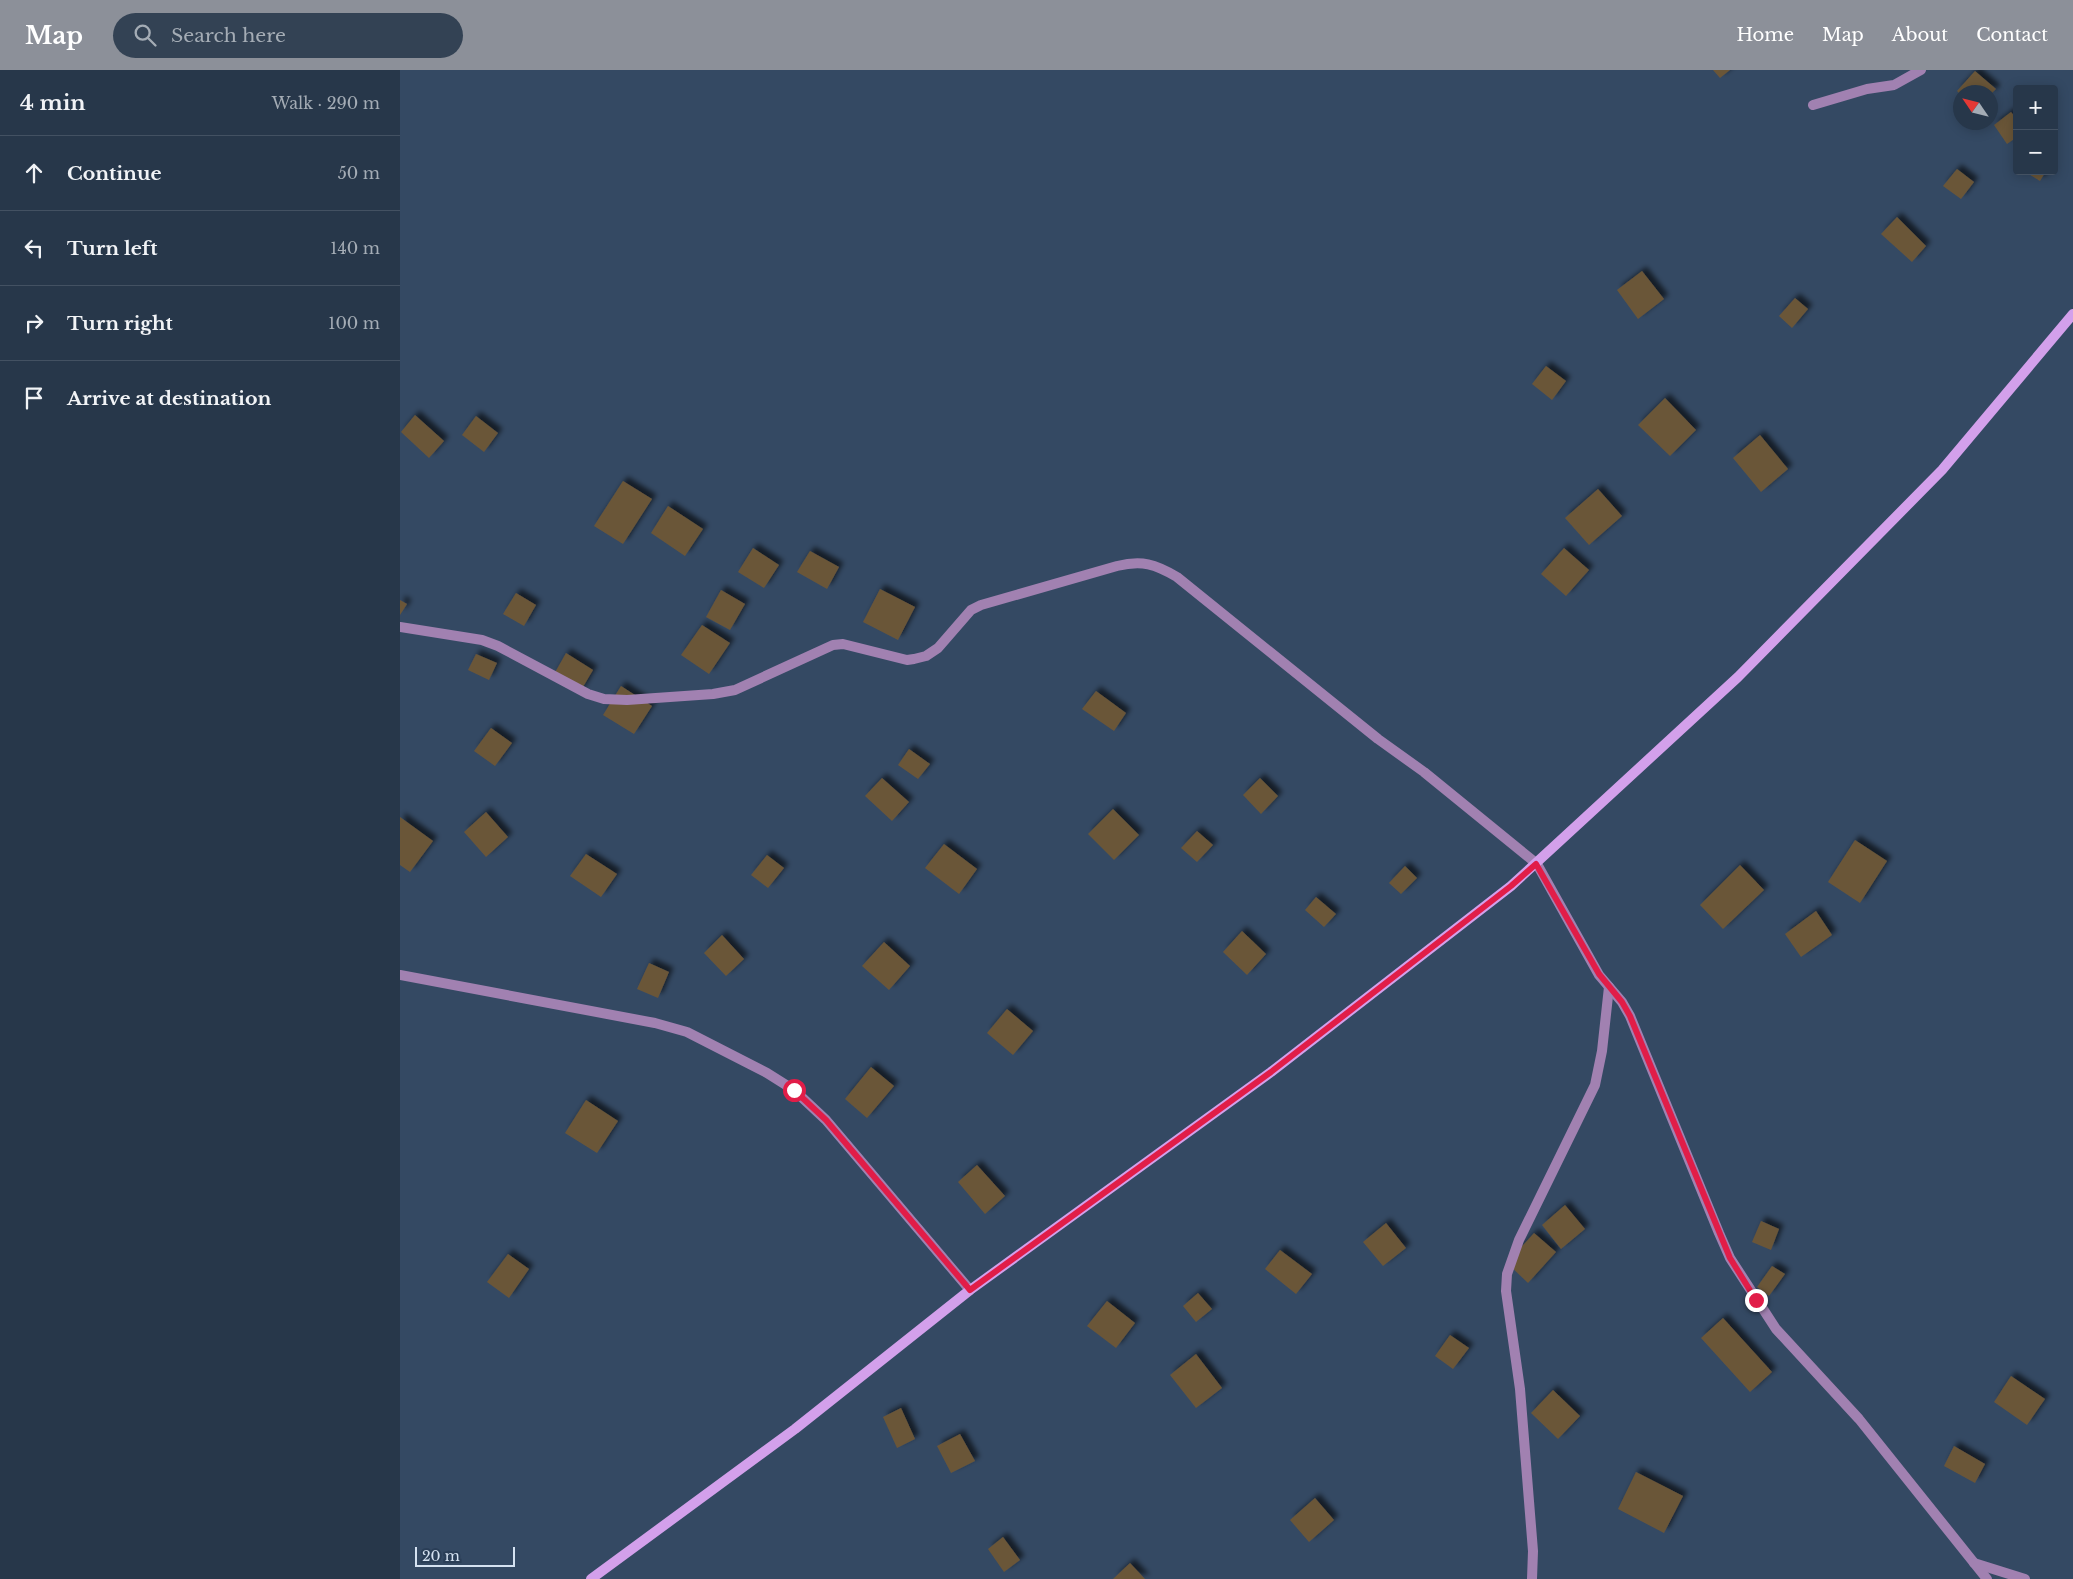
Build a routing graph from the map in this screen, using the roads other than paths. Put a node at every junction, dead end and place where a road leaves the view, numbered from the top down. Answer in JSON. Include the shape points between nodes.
{"nodes":[{"id":1,"x":1921,"y":70,"type":"edge"},
{"id":2,"x":1813,"y":105,"type":"dead end"},
{"id":3,"x":2073,"y":314,"type":"edge"},
{"id":4,"x":400,"y":628,"type":"edge"},
{"id":5,"x":1536,"y":864,"type":"junction"},
{"id":6,"x":400,"y":975,"type":"edge"},
{"id":7,"x":1609,"y":987,"type":"junction"},
{"id":8,"x":970,"y":1290,"type":"junction"},
{"id":9,"x":1973,"y":1562,"type":"junction"},
{"id":10,"x":591,"y":1579,"type":"edge"},
{"id":11,"x":1532,"y":1579,"type":"edge"},
{"id":12,"x":1986,"y":1579,"type":"edge"},
{"id":13,"x":2025,"y":1579,"type":"edge"}],
"edges":[{"from":1,"to":2,"type":"street","via":[[1894,85],[1867,89]]},
{"from":3,"to":5,"type":"street","via":[[1928,484],[1738,677]]},
{"from":4,"to":5,"type":"street","via":[[482,640],[604,699],[712,694],[735,690],[833,645],[852,645],[907,660],[926,656],[938,648],[971,610],[981,605],[1131,562],[1146,563],[1177,577]]},
{"from":5,"to":7,"type":"street"},
{"from":5,"to":8,"type":"street","via":[[1271,1072]]},
{"from":6,"to":8,"type":"street","via":[[655,1023],[687,1032],[768,1073],[794,1090],[826,1120]]},
{"from":7,"to":9,"type":"street","via":[[1630,1016],[1730,1258],[1756,1300],[1776,1329],[1859,1420]]},
{"from":7,"to":11,"type":"street","via":[[1595,1085],[1519,1240],[1507,1274],[1506,1290],[1520,1389]]},
{"from":8,"to":10,"type":"street","via":[[795,1429]]},
{"from":9,"to":12,"type":"street"},
{"from":9,"to":13,"type":"street"}]}
